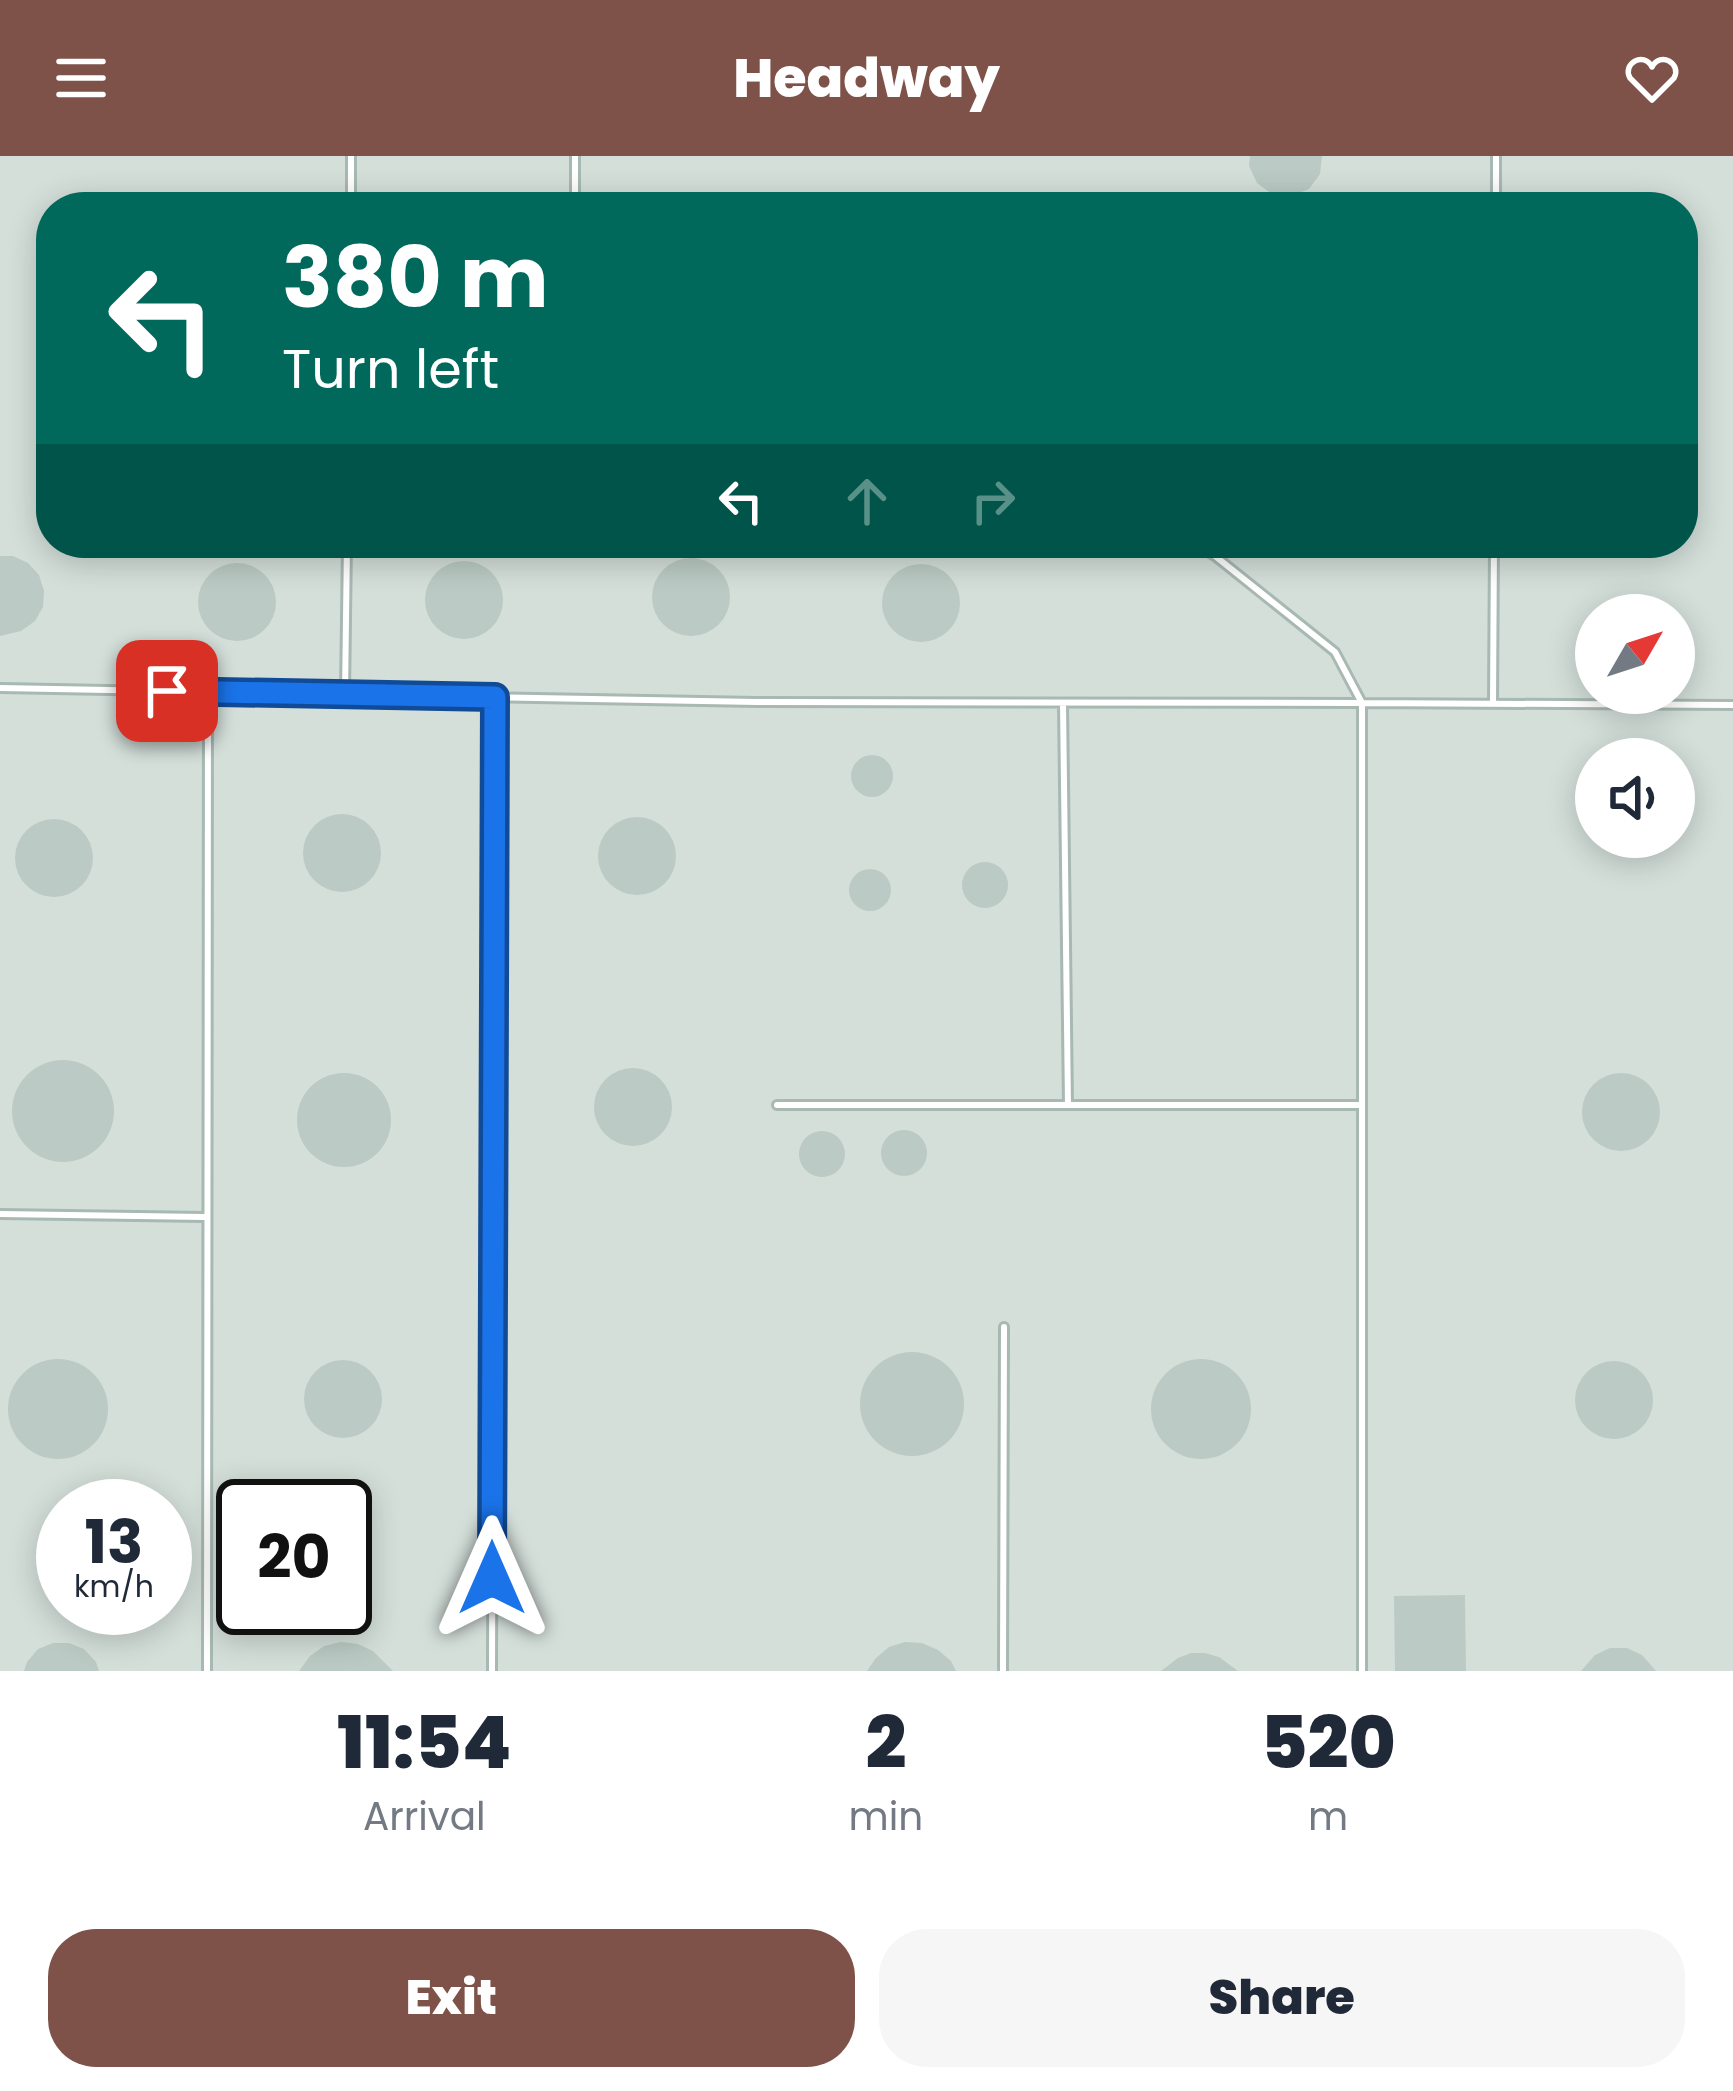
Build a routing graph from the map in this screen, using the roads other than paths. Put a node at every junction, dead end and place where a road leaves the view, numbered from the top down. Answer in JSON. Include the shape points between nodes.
{"nodes":[{"id":1,"x":351,"y":156,"type":"edge"},
{"id":2,"x":574,"y":156,"type":"edge"},
{"id":3,"x":1496,"y":156,"type":"edge"},
{"id":4,"x":351,"y":192,"type":"edge"},
{"id":5,"x":575,"y":192,"type":"edge"},
{"id":6,"x":1496,"y":192,"type":"edge"},
{"id":7,"x":347,"y":558,"type":"edge"},
{"id":8,"x":1218,"y":558,"type":"edge"},
{"id":9,"x":1494,"y":558,"type":"edge"},
{"id":10,"x":0,"y":688,"type":"edge"},
{"id":11,"x":208,"y":692,"type":"junction"},
{"id":12,"x":345,"y":694,"type":"junction"},
{"id":13,"x":495,"y":697,"type":"junction"},
{"id":14,"x":1063,"y":703,"type":"junction"},
{"id":15,"x":1362,"y":703,"type":"junction"},
{"id":16,"x":1493,"y":704,"type":"junction"},
{"id":17,"x":1733,"y":705,"type":"edge"},
{"id":18,"x":777,"y":1105,"type":"dead end"},
{"id":19,"x":1068,"y":1105,"type":"junction"},
{"id":20,"x":1362,"y":1105,"type":"junction"},
{"id":21,"x":0,"y":1214,"type":"edge"},
{"id":22,"x":206,"y":1217,"type":"junction"},
{"id":23,"x":1004,"y":1327,"type":"dead end"},
{"id":24,"x":206,"y":1671,"type":"edge"},
{"id":25,"x":492,"y":1671,"type":"edge"},
{"id":26,"x":1003,"y":1671,"type":"edge"},
{"id":27,"x":1362,"y":1671,"type":"edge"}],
"edges":[{"from":1,"to":4,"type":"lane"},
{"from":2,"to":5,"type":"lane"},
{"from":3,"to":6,"type":"lane"},
{"from":7,"to":12,"type":"lane"},
{"from":8,"to":15,"type":"lane","via":[[1335,652]]},
{"from":9,"to":16,"type":"lane"},
{"from":10,"to":11,"type":"lane"},
{"from":11,"to":12,"type":"lane"},
{"from":11,"to":22,"type":"lane"},
{"from":12,"to":13,"type":"lane"},
{"from":13,"to":14,"type":"lane"},
{"from":13,"to":25,"type":"lane"},
{"from":14,"to":15,"type":"lane"},
{"from":14,"to":19,"type":"lane"},
{"from":15,"to":16,"type":"lane"},
{"from":15,"to":20,"type":"lane"},
{"from":16,"to":17,"type":"lane"},
{"from":18,"to":19,"type":"lane"},
{"from":19,"to":20,"type":"lane"},
{"from":20,"to":27,"type":"lane"},
{"from":21,"to":22,"type":"lane"},
{"from":22,"to":24,"type":"lane"},
{"from":23,"to":26,"type":"lane"}]}
